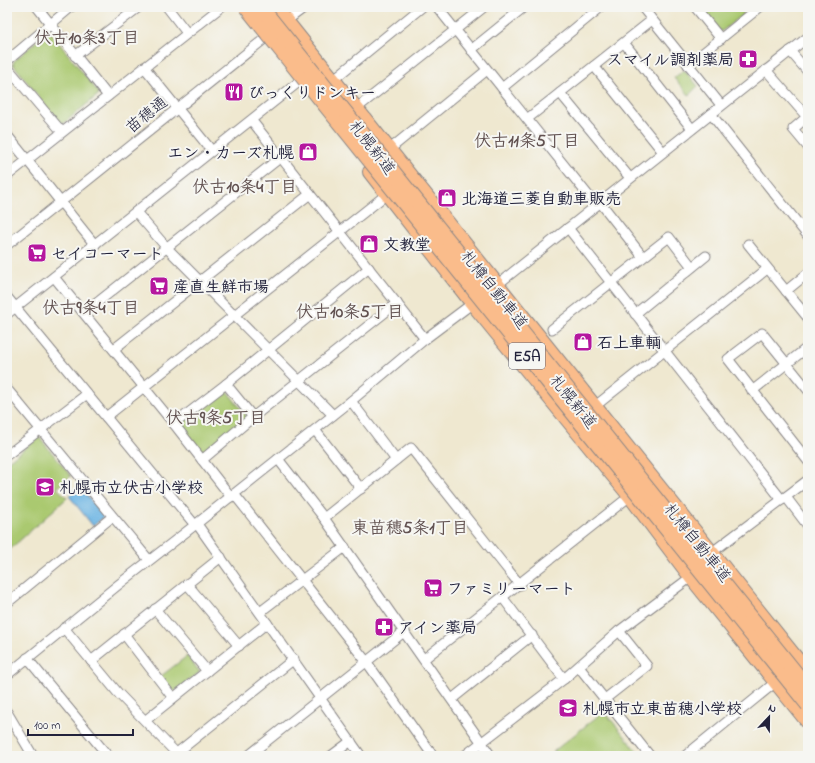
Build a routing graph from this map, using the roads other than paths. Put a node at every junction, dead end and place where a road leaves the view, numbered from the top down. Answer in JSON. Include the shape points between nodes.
{"nodes":[{"id":1,"x":36,"y":7,"type":"edge"},
{"id":2,"x":71,"y":7,"type":"edge"},
{"id":3,"x":139,"y":7,"type":"edge"},
{"id":4,"x":167,"y":7,"type":"edge"},
{"id":5,"x":221,"y":7,"type":"edge"},
{"id":6,"x":239,"y":7,"type":"edge"},
{"id":7,"x":246,"y":7,"type":"edge"},
{"id":8,"x":261,"y":7,"type":"edge"},
{"id":9,"x":276,"y":7,"type":"edge"},
{"id":10,"x":305,"y":7,"type":"edge"},
{"id":11,"x":422,"y":7,"type":"edge"},
{"id":12,"x":437,"y":7,"type":"edge"},
{"id":13,"x":484,"y":7,"type":"edge"},
{"id":14,"x":524,"y":7,"type":"edge"},
{"id":15,"x":601,"y":7,"type":"edge"},
{"id":16,"x":642,"y":7,"type":"edge"},
{"id":17,"x":695,"y":7,"type":"edge"},
{"id":18,"x":760,"y":7,"type":"edge"},
{"id":19,"x":749,"y":10,"type":"edge"},
{"id":20,"x":652,"y":20,"type":"junction"},
{"id":21,"x":286,"y":21,"type":"junction"},
{"id":22,"x":50,"y":24,"type":"junction"},
{"id":23,"x":456,"y":30,"type":"junction"},
{"id":24,"x":188,"y":33,"type":"junction"},
{"id":25,"x":808,"y":37,"type":"edge"},
{"id":26,"x":266,"y":38,"type":"junction"},
{"id":27,"x":721,"y":39,"type":"junction"},
{"id":28,"x":625,"y":44,"type":"junction"},
{"id":29,"x":471,"y":50,"type":"junction"},
{"id":30,"x":790,"y":51,"type":"junction"},
{"id":31,"x":75,"y":56,"type":"junction"},
{"id":32,"x":7,"y":60,"type":"edge"},
{"id":33,"x":688,"y":65,"type":"junction"},
{"id":34,"x":594,"y":66,"type":"junction"},
{"id":35,"x":7,"y":67,"type":"edge"},
{"id":36,"x":144,"y":67,"type":"junction"},
{"id":37,"x":487,"y":70,"type":"junction"},
{"id":38,"x":766,"y":70,"type":"junction"},
{"id":39,"x":808,"y":72,"type":"edge"},
{"id":40,"x":334,"y":79,"type":"junction"},
{"id":41,"x":300,"y":81,"type":"junction"},
{"id":42,"x":502,"y":88,"type":"junction"},
{"id":43,"x":560,"y":93,"type":"junction"},
{"id":44,"x":108,"y":96,"type":"junction"},
{"id":45,"x":721,"y":105,"type":"junction"},
{"id":46,"x":357,"y":108,"type":"junction"},
{"id":47,"x":176,"y":109,"type":"junction"},
{"id":48,"x":711,"y":114,"type":"junction"},
{"id":49,"x":527,"y":119,"type":"junction"},
{"id":50,"x":252,"y":121,"type":"junction"},
{"id":51,"x":692,"y":129,"type":"junction"},
{"id":52,"x":62,"y":132,"type":"junction"},
{"id":53,"x":7,"y":135,"type":"edge"},
{"id":54,"x":808,"y":147,"type":"edge"},
{"id":55,"x":390,"y":149,"type":"junction"},
{"id":56,"x":212,"y":152,"type":"junction"},
{"id":57,"x":663,"y":152,"type":"junction"},
{"id":58,"x":281,"y":157,"type":"junction"},
{"id":59,"x":27,"y":160,"type":"junction"},
{"id":60,"x":7,"y":176,"type":"edge"},
{"id":61,"x":630,"y":178,"type":"junction"},
{"id":62,"x":310,"y":194,"type":"junction"},
{"id":63,"x":387,"y":194,"type":"junction"},
{"id":64,"x":61,"y":202,"type":"junction"},
{"id":65,"x":598,"y":204,"type":"junction"},
{"id":66,"x":136,"y":212,"type":"junction"},
{"id":67,"x":568,"y":228,"type":"junction"},
{"id":68,"x":340,"y":231,"type":"junction"},
{"id":69,"x":808,"y":236,"type":"edge"},
{"id":70,"x":748,"y":244,"type":"dead end"},
{"id":71,"x":7,"y":245,"type":"edge"},
{"id":72,"x":95,"y":245,"type":"junction"},
{"id":73,"x":167,"y":248,"type":"junction"},
{"id":74,"x":706,"y":256,"type":"dead end"},
{"id":75,"x":643,"y":257,"type":"junction"},
{"id":76,"x":692,"y":267,"type":"junction"},
{"id":77,"x":369,"y":268,"type":"junction"},
{"id":78,"x":768,"y":269,"type":"junction"},
{"id":79,"x":808,"y":273,"type":"edge"},
{"id":80,"x":54,"y":277,"type":"junction"},
{"id":81,"x":200,"y":281,"type":"junction"},
{"id":82,"x":611,"y":283,"type":"junction"},
{"id":83,"x":498,"y":284,"type":"junction"},
{"id":84,"x":786,"y":291,"type":"junction"},
{"id":85,"x":7,"y":297,"type":"edge"},
{"id":86,"x":397,"y":303,"type":"junction"},
{"id":87,"x":473,"y":304,"type":"junction"},
{"id":88,"x":16,"y":307,"type":"junction"},
{"id":89,"x":84,"y":313,"type":"junction"},
{"id":90,"x":7,"y":314,"type":"edge"},
{"id":91,"x":635,"y":314,"type":"junction"},
{"id":92,"x":234,"y":315,"type":"junction"},
{"id":93,"x":808,"y":318,"type":"edge"},
{"id":94,"x":552,"y":329,"type":"dead end"},
{"id":95,"x":425,"y":339,"type":"junction"},
{"id":96,"x":808,"y":347,"type":"edge"},
{"id":97,"x":114,"y":349,"type":"junction"},
{"id":98,"x":268,"y":349,"type":"junction"},
{"id":99,"x":663,"y":351,"type":"junction"},
{"id":100,"x":787,"y":364,"type":"junction"},
{"id":101,"x":300,"y":381,"type":"junction"},
{"id":102,"x":226,"y":384,"type":"junction"},
{"id":103,"x":144,"y":387,"type":"junction"},
{"id":104,"x":7,"y":389,"type":"edge"},
{"id":105,"x":808,"y":390,"type":"edge"},
{"id":106,"x":752,"y":391,"type":"junction"},
{"id":107,"x":87,"y":394,"type":"junction"},
{"id":108,"x":351,"y":402,"type":"junction"},
{"id":109,"x":594,"y":406,"type":"junction"},
{"id":110,"x":333,"y":415,"type":"junction"},
{"id":111,"x":106,"y":417,"type":"junction"},
{"id":112,"x":253,"y":417,"type":"junction"},
{"id":113,"x":174,"y":424,"type":"junction"},
{"id":114,"x":41,"y":430,"type":"junction"},
{"id":115,"x":315,"y":430,"type":"junction"},
{"id":116,"x":7,"y":455,"type":"edge"},
{"id":117,"x":278,"y":459,"type":"junction"},
{"id":118,"x":202,"y":460,"type":"junction"},
{"id":119,"x":396,"y":460,"type":"junction"},
{"id":120,"x":808,"y":461,"type":"edge"},
{"id":121,"x":808,"y":480,"type":"edge"},
{"id":122,"x":361,"y":489,"type":"junction"},
{"id":123,"x":233,"y":495,"type":"junction"},
{"id":124,"x":630,"y":496,"type":"junction"},
{"id":125,"x":784,"y":498,"type":"junction"},
{"id":126,"x":112,"y":517,"type":"junction"},
{"id":127,"x":324,"y":518,"type":"junction"},
{"id":128,"x":196,"y":525,"type":"junction"},
{"id":129,"x":808,"y":526,"type":"edge"},
{"id":130,"x":345,"y":547,"type":"junction"},
{"id":131,"x":712,"y":554,"type":"junction"},
{"id":132,"x":221,"y":557,"type":"junction"},
{"id":133,"x":149,"y":560,"type":"junction"},
{"id":134,"x":691,"y":576,"type":"junction"},
{"id":135,"x":304,"y":580,"type":"junction"},
{"id":136,"x":187,"y":584,"type":"junction"},
{"id":137,"x":520,"y":584,"type":"junction"},
{"id":138,"x":503,"y":598,"type":"junction"},
{"id":139,"x":7,"y":603,"type":"edge"},
{"id":140,"x":155,"y":609,"type":"junction"},
{"id":141,"x":260,"y":612,"type":"junction"},
{"id":142,"x":267,"y":623,"type":"junction"},
{"id":143,"x":64,"y":628,"type":"junction"},
{"id":144,"x":405,"y":631,"type":"junction"},
{"id":145,"x":619,"y":632,"type":"junction"},
{"id":146,"x":124,"y":634,"type":"junction"},
{"id":147,"x":532,"y":635,"type":"junction"},
{"id":148,"x":239,"y":646,"type":"junction"},
{"id":149,"x":27,"y":658,"type":"junction"},
{"id":150,"x":424,"y":659,"type":"junction"},
{"id":151,"x":294,"y":660,"type":"junction"},
{"id":152,"x":91,"y":661,"type":"junction"},
{"id":153,"x":366,"y":661,"type":"junction"},
{"id":154,"x":579,"y":667,"type":"junction"},
{"id":155,"x":207,"y":671,"type":"junction"},
{"id":156,"x":808,"y":673,"type":"edge"},
{"id":157,"x":7,"y":675,"type":"edge"},
{"id":158,"x":564,"y":679,"type":"junction"},
{"id":159,"x":777,"y":681,"type":"junction"},
{"id":160,"x":808,"y":688,"type":"edge"},
{"id":161,"x":174,"y":698,"type":"junction"},
{"id":162,"x":321,"y":698,"type":"junction"},
{"id":163,"x":452,"y":699,"type":"junction"},
{"id":164,"x":605,"y":699,"type":"junction"},
{"id":165,"x":808,"y":705,"type":"edge"},
{"id":166,"x":7,"y":712,"type":"edge"},
{"id":167,"x":146,"y":720,"type":"junction"},
{"id":168,"x":808,"y":722,"type":"edge"},
{"id":169,"x":351,"y":741,"type":"junction"},
{"id":170,"x":481,"y":742,"type":"junction"},
{"id":171,"x":176,"y":755,"type":"edge"},
{"id":172,"x":33,"y":756,"type":"edge"},
{"id":173,"x":108,"y":756,"type":"edge"},
{"id":174,"x":248,"y":756,"type":"edge"},
{"id":175,"x":331,"y":756,"type":"edge"},
{"id":176,"x":361,"y":756,"type":"edge"},
{"id":177,"x":433,"y":756,"type":"edge"},
{"id":178,"x":464,"y":756,"type":"edge"},
{"id":179,"x":491,"y":756,"type":"edge"},
{"id":180,"x":650,"y":756,"type":"edge"},
{"id":181,"x":685,"y":756,"type":"edge"}],
"edges":[{"from":1,"to":22,"type":"street"},
{"from":2,"to":22,"type":"street"},
{"from":3,"to":31,"type":"street"},
{"from":4,"to":24,"type":"street"},
{"from":5,"to":24,"type":"street"},
{"from":6,"to":26,"type":"highway","name":"札幌新道"},
{"from":7,"to":165,"type":"highway","name":"札樽自動車道","number":"E5A","bridge":true},
{"from":8,"to":160,"type":"highway","name":"札樽自動車道","number":"E5A","bridge":true},
{"from":9,"to":21,"type":"highway","name":"札幌新道"},
{"from":10,"to":21,"type":"street","name":"苗穂通"},
{"from":11,"to":40,"type":"street"},
{"from":12,"to":23,"type":"street"},
{"from":13,"to":23,"type":"street"},
{"from":14,"to":29,"type":"street"},
{"from":15,"to":42,"type":"street"},
{"from":16,"to":20,"type":"street"},
{"from":17,"to":27,"type":"street"},
{"from":18,"to":19,"type":"street"},
{"from":19,"to":27,"type":"street"},
{"from":20,"to":28,"type":"street"},
{"from":20,"to":33,"type":"street"},
{"from":21,"to":26,"type":"street","name":"苗穂通"},
{"from":21,"to":40,"type":"highway","name":"札幌新道"},
{"from":22,"to":31,"type":"street"},
{"from":22,"to":32,"type":"street"},
{"from":23,"to":29,"type":"street"},
{"from":23,"to":46,"type":"street"},
{"from":24,"to":36,"type":"street"},
{"from":25,"to":30,"type":"street"},
{"from":26,"to":41,"type":"highway","name":"札幌新道"},
{"from":26,"to":47,"type":"street","name":"苗穂通"},
{"from":27,"to":33,"type":"street"},
{"from":28,"to":34,"type":"street"},
{"from":28,"to":51,"type":"street"},
{"from":29,"to":37,"type":"street"},
{"from":30,"to":38,"type":"street"},
{"from":30,"to":39,"type":"street"},
{"from":31,"to":44,"type":"street"},
{"from":33,"to":45,"type":"street"},
{"from":34,"to":43,"type":"street"},
{"from":34,"to":57,"type":"street"},
{"from":35,"to":52,"type":"street"},
{"from":36,"to":44,"type":"street"},
{"from":36,"to":47,"type":"street"},
{"from":37,"to":42,"type":"street"},
{"from":37,"to":55,"type":"street"},
{"from":38,"to":45,"type":"street"},
{"from":38,"to":54,"type":"street","via":[[807,117],[793,129]]},
{"from":40,"to":46,"type":"highway","name":"札幌新道"},
{"from":41,"to":50,"type":"street"},
{"from":41,"to":63,"type":"highway","name":"札幌新道"},
{"from":42,"to":49,"type":"street"},
{"from":43,"to":49,"type":"street"},
{"from":43,"to":61,"type":"street"},
{"from":44,"to":52,"type":"street"},
{"from":45,"to":48,"type":"street"},
{"from":46,"to":55,"type":"highway","name":"札幌新道"},
{"from":47,"to":56,"type":"street"},
{"from":47,"to":64,"type":"street","name":"苗穂通"},
{"from":48,"to":51,"type":"street"},
{"from":48,"to":69,"type":"street"},
{"from":49,"to":65,"type":"street"},
{"from":50,"to":56,"type":"street"},
{"from":50,"to":58,"type":"street"},
{"from":51,"to":57,"type":"street"},
{"from":52,"to":59,"type":"street"},
{"from":53,"to":59,"type":"street"},
{"from":55,"to":83,"type":"highway","name":"札幌新道"},
{"from":56,"to":66,"type":"street"},
{"from":57,"to":61,"type":"street"},
{"from":58,"to":62,"type":"street"},
{"from":58,"to":73,"type":"street"},
{"from":59,"to":60,"type":"street"},
{"from":59,"to":64,"type":"street"},
{"from":61,"to":65,"type":"street"},
{"from":62,"to":68,"type":"street"},
{"from":62,"to":81,"type":"street"},
{"from":63,"to":68,"type":"street"},
{"from":63,"to":87,"type":"highway","name":"札幌新道"},
{"from":64,"to":71,"type":"street","name":"苗穂通"},
{"from":64,"to":72,"type":"street"},
{"from":65,"to":67,"type":"street"},
{"from":65,"to":75,"type":"street"},
{"from":66,"to":72,"type":"street"},
{"from":66,"to":73,"type":"street"},
{"from":67,"to":82,"type":"street"},
{"from":67,"to":83,"type":"street"},
{"from":68,"to":77,"type":"street"},
{"from":68,"to":92,"type":"street"},
{"from":70,"to":78,"type":"street"},
{"from":72,"to":80,"type":"street"},
{"from":73,"to":81,"type":"street"},
{"from":73,"to":89,"type":"street"},
{"from":74,"to":76,"type":"street"},
{"from":75,"to":76,"type":"street","via":[[669,237]]},
{"from":75,"to":82,"type":"street"},
{"from":76,"to":91,"type":"street"},
{"from":77,"to":86,"type":"street"},
{"from":77,"to":98,"type":"street"},
{"from":78,"to":84,"type":"street"},
{"from":78,"to":99,"type":"street"},
{"from":79,"to":84,"type":"street"},
{"from":80,"to":88,"type":"street"},
{"from":80,"to":89,"type":"street"},
{"from":81,"to":92,"type":"street"},
{"from":81,"to":97,"type":"street"},
{"from":82,"to":91,"type":"street"},
{"from":82,"to":94,"type":"street"},
{"from":83,"to":87,"type":"street"},
{"from":83,"to":109,"type":"highway","name":"札幌新道"},
{"from":84,"to":93,"type":"street"},
{"from":85,"to":88,"type":"street"},
{"from":86,"to":95,"type":"street"},
{"from":86,"to":101,"type":"street"},
{"from":87,"to":95,"type":"street"},
{"from":87,"to":124,"type":"highway","name":"札幌新道"},
{"from":88,"to":90,"type":"street"},
{"from":88,"to":107,"type":"street"},
{"from":89,"to":97,"type":"street"},
{"from":91,"to":99,"type":"street"},
{"from":92,"to":98,"type":"street"},
{"from":92,"to":103,"type":"street"},
{"from":95,"to":108,"type":"street"},
{"from":96,"to":100,"type":"street"},
{"from":97,"to":103,"type":"street"},
{"from":98,"to":101,"type":"street"},
{"from":98,"to":102,"type":"street"},
{"from":99,"to":109,"type":"street"},
{"from":99,"to":125,"type":"street"},
{"from":100,"to":105,"type":"street"},
{"from":100,"to":106,"type":"street"},
{"from":100,"to":106,"type":"street","via":[[762,333],[756,337],[728,359]]},
{"from":101,"to":110,"type":"street"},
{"from":101,"to":112,"type":"street"},
{"from":102,"to":112,"type":"street"},
{"from":102,"to":113,"type":"street"},
{"from":103,"to":111,"type":"street"},
{"from":103,"to":113,"type":"street"},
{"from":104,"to":114,"type":"street"},
{"from":106,"to":120,"type":"street"},
{"from":107,"to":111,"type":"street"},
{"from":107,"to":114,"type":"street"},
{"from":108,"to":110,"type":"street"},
{"from":108,"to":119,"type":"street"},
{"from":109,"to":131,"type":"highway","name":"札幌新道"},
{"from":110,"to":115,"type":"street"},
{"from":111,"to":128,"type":"street"},
{"from":112,"to":118,"type":"street"},
{"from":113,"to":118,"type":"street"},
{"from":114,"to":116,"type":"street"},
{"from":114,"to":126,"type":"street"},
{"from":115,"to":117,"type":"street"},
{"from":115,"to":122,"type":"street"},
{"from":117,"to":123,"type":"street"},
{"from":117,"to":127,"type":"street"},
{"from":118,"to":123,"type":"street"},
{"from":119,"to":122,"type":"street"},
{"from":119,"to":137,"type":"street","via":[[411,448]]},
{"from":121,"to":125,"type":"street"},
{"from":122,"to":127,"type":"street"},
{"from":123,"to":128,"type":"street"},
{"from":123,"to":135,"type":"street"},
{"from":124,"to":134,"type":"highway","name":"札幌新道"},
{"from":124,"to":137,"type":"street"},
{"from":125,"to":129,"type":"street"},
{"from":125,"to":131,"type":"street"},
{"from":126,"to":133,"type":"street"},
{"from":126,"to":139,"type":"street"},
{"from":127,"to":130,"type":"street"},
{"from":128,"to":132,"type":"street"},
{"from":128,"to":133,"type":"street"},
{"from":130,"to":135,"type":"street"},
{"from":130,"to":144,"type":"street"},
{"from":131,"to":156,"type":"highway","name":"札幌新道"},
{"from":132,"to":136,"type":"street"},
{"from":132,"to":141,"type":"street"},
{"from":133,"to":143,"type":"street"},
{"from":134,"to":145,"type":"street"},
{"from":134,"to":159,"type":"highway","name":"札幌新道"},
{"from":135,"to":141,"type":"street"},
{"from":135,"to":153,"type":"street"},
{"from":136,"to":140,"type":"street"},
{"from":136,"to":148,"type":"street"},
{"from":137,"to":138,"type":"street"},
{"from":138,"to":147,"type":"street"},
{"from":138,"to":150,"type":"street"},
{"from":140,"to":146,"type":"street"},
{"from":140,"to":155,"type":"street"},
{"from":141,"to":142,"type":"street"},
{"from":142,"to":148,"type":"street"},
{"from":142,"to":151,"type":"street"},
{"from":143,"to":149,"type":"street"},
{"from":143,"to":152,"type":"street"},
{"from":144,"to":150,"type":"street"},
{"from":144,"to":153,"type":"street"},
{"from":145,"to":154,"type":"street"},
{"from":145,"to":164,"type":"street","via":[[647,666]]},
{"from":146,"to":152,"type":"street"},
{"from":146,"to":161,"type":"street"},
{"from":147,"to":158,"type":"street"},
{"from":147,"to":163,"type":"street"},
{"from":148,"to":155,"type":"street"},
{"from":149,"to":157,"type":"street"},
{"from":149,"to":173,"type":"street"},
{"from":150,"to":163,"type":"street"},
{"from":151,"to":162,"type":"street"},
{"from":151,"to":171,"type":"street"},
{"from":152,"to":167,"type":"street","via":[[118,693]]},
{"from":153,"to":162,"type":"street"},
{"from":153,"to":177,"type":"street"},
{"from":154,"to":158,"type":"street"},
{"from":154,"to":164,"type":"street"},
{"from":155,"to":161,"type":"street"},
{"from":158,"to":170,"type":"street"},
{"from":159,"to":168,"type":"highway","name":"札幌新道"},
{"from":159,"to":181,"type":"street"},
{"from":161,"to":167,"type":"street"},
{"from":162,"to":169,"type":"street"},
{"from":162,"to":174,"type":"street"},
{"from":163,"to":170,"type":"street"},
{"from":164,"to":180,"type":"street"},
{"from":166,"to":172,"type":"street"},
{"from":167,"to":171,"type":"street"},
{"from":169,"to":175,"type":"street"},
{"from":169,"to":176,"type":"street"},
{"from":170,"to":178,"type":"street"},
{"from":170,"to":179,"type":"street"}]}
